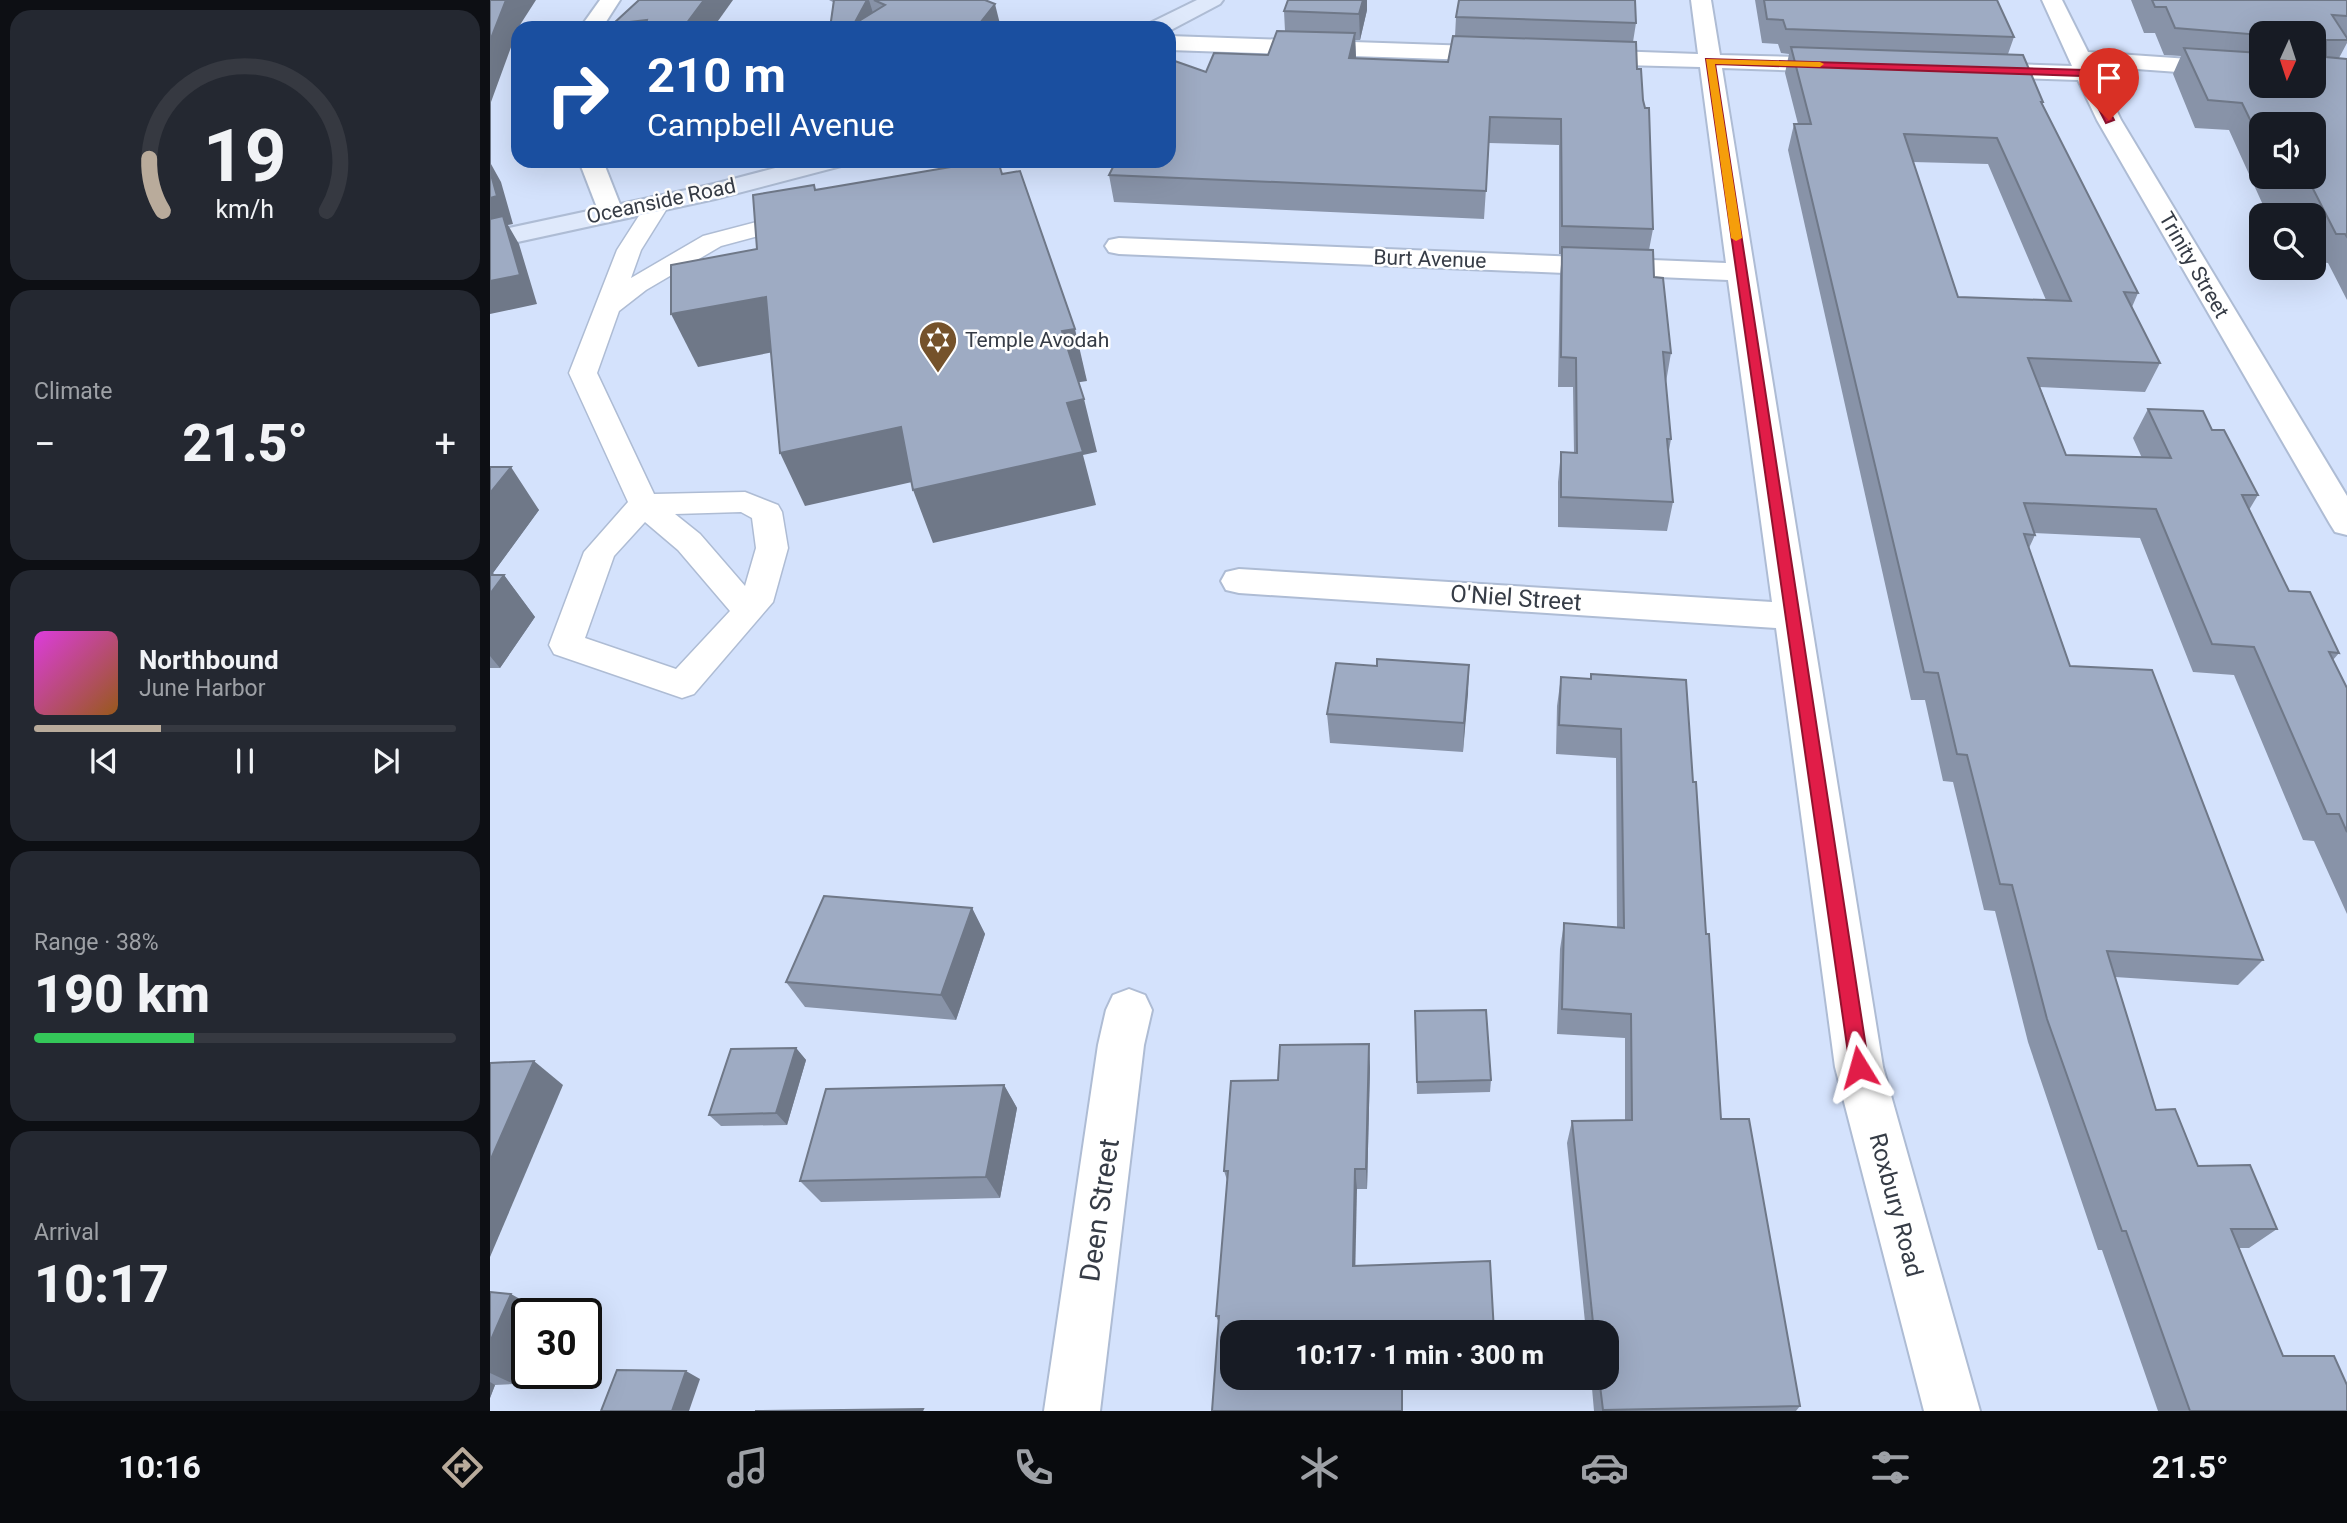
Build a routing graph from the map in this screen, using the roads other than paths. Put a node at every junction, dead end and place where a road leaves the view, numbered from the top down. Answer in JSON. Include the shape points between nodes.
{"nodes":[{"id":1,"x":610,"y":0,"type":"edge"},
{"id":2,"x":1213,"y":0,"type":"edge"},
{"id":3,"x":1700,"y":0,"type":"edge"},
{"id":4,"x":2052,"y":0,"type":"edge"},
{"id":5,"x":595,"y":21,"type":"edge"},
{"id":6,"x":1171,"y":21,"type":"edge"},
{"id":7,"x":1176,"y":43,"type":"edge"},
{"id":8,"x":1530,"y":55,"type":"edge"},
{"id":9,"x":1557,"y":56,"type":"edge"},
{"id":10,"x":1710,"y":61,"type":"junction"},
{"id":11,"x":2083,"y":65,"type":"junction"},
{"id":12,"x":1863,"y":66,"type":"edge"},
{"id":13,"x":1960,"y":69,"type":"edge"},
{"id":14,"x":2249,"y":71,"type":"edge"},
{"id":15,"x":594,"y":168,"type":"edge"},
{"id":16,"x":805,"y":168,"type":"edge"},
{"id":17,"x":659,"y":202,"type":"junction"},
{"id":18,"x":610,"y":212,"type":"junction"},
{"id":19,"x":820,"y":212,"type":"edge"},
{"id":20,"x":490,"y":240,"type":"edge"},
{"id":21,"x":1119,"y":246,"type":"dead end"},
{"id":22,"x":1742,"y":272,"type":"junction"},
{"id":23,"x":605,"y":309,"type":"junction"},
{"id":24,"x":644,"y":503,"type":"junction"},
{"id":25,"x":2347,"y":524,"type":"edge"},
{"id":26,"x":1239,"y":581,"type":"dead end"},
{"id":27,"x":753,"y":607,"type":"junction"},
{"id":28,"x":1793,"y":616,"type":"junction"},
{"id":29,"x":1129,"y":1010,"type":"dead end"},
{"id":30,"x":1072,"y":1411,"type":"edge"},
{"id":31,"x":1952,"y":1411,"type":"edge"}],
"edges":[{"from":1,"to":5,"type":"street"},
{"from":2,"to":6,"type":"main road"},
{"from":3,"to":10,"type":"street","name":"Roxbury Road"},
{"from":4,"to":11,"type":"street","name":"Trinity Street"},
{"from":7,"to":8,"type":"street"},
{"from":9,"to":10,"type":"street"},
{"from":10,"to":12,"type":"street"},
{"from":10,"to":22,"type":"street","name":"Roxbury Road"},
{"from":11,"to":13,"type":"street"},
{"from":11,"to":14,"type":"street"},
{"from":11,"to":25,"type":"street","name":"Trinity Street","via":[[2109,120]]},
{"from":15,"to":18,"type":"street"},
{"from":16,"to":17,"type":"main road","name":"Oceanside Road"},
{"from":17,"to":18,"type":"main road","name":"Oceanside Road"},
{"from":17,"to":23,"type":"lane","via":[[629,250]]},
{"from":18,"to":20,"type":"main road","name":"Oceanside Road"},
{"from":19,"to":23,"type":"lane","via":[[712,241]]},
{"from":21,"to":22,"type":"street","name":"Burt Avenue"},
{"from":22,"to":28,"type":"street","name":"Roxbury Road"},
{"from":23,"to":24,"type":"lane","via":[[583,373]]},
{"from":24,"to":27,"type":"lane"},
{"from":24,"to":27,"type":"lane","via":[[745,502],[767,512],[772,548]]},
{"from":24,"to":27,"type":"lane","via":[[600,552],[566,645],[682,685]]},
{"from":26,"to":28,"type":"street","name":"O'Niel Street"},
{"from":28,"to":31,"type":"street","name":"Roxbury Road","via":[[1859,1067]]},
{"from":29,"to":30,"type":"street","name":"Deen Street"}]}
